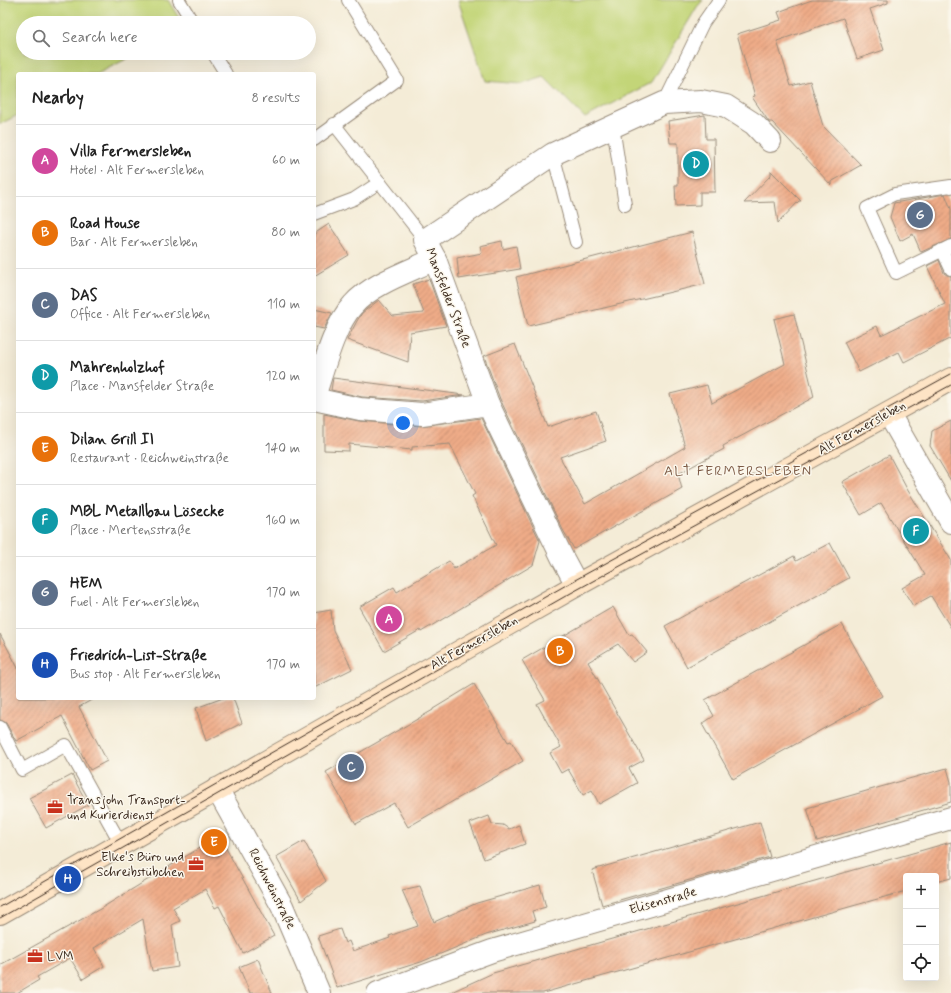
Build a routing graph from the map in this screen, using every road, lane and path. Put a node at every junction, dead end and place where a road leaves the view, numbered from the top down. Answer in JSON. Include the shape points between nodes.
{"nodes":[{"id":1,"x":178,"y":0,"type":"edge"},
{"id":2,"x":348,"y":0,"type":"edge"},
{"id":3,"x":719,"y":0,"type":"edge"},
{"id":4,"x":188,"y":16,"type":"edge"},
{"id":5,"x":217,"y":60,"type":"edge"},
{"id":6,"x":225,"y":72,"type":"edge"},
{"id":7,"x":664,"y":102,"type":"junction"},
{"id":8,"x":334,"y":124,"type":"junction"},
{"id":9,"x":613,"y":126,"type":"junction"},
{"id":10,"x":316,"y":138,"type":"edge"},
{"id":11,"x":770,"y":141,"type":"dead end"},
{"id":12,"x":553,"y":154,"type":"junction"},
{"id":13,"x":380,"y":182,"type":"junction"},
{"id":14,"x":951,"y":187,"type":"edge"},
{"id":15,"x":625,"y":204,"type":"dead end"},
{"id":16,"x":316,"y":213,"type":"edge"},
{"id":17,"x":425,"y":240,"type":"junction"},
{"id":18,"x":576,"y":242,"type":"dead end"},
{"id":19,"x":947,"y":248,"type":"edge"},
{"id":20,"x":435,"y":259,"type":"junction"},
{"id":21,"x":951,"y":269,"type":"edge"},
{"id":22,"x":951,"y":379,"type":"edge"},
{"id":23,"x":316,"y":392,"type":"edge"},
{"id":24,"x":316,"y":398,"type":"edge"},
{"id":25,"x":488,"y":404,"type":"junction"},
{"id":26,"x":889,"y":414,"type":"junction"},
{"id":27,"x":951,"y":522,"type":"edge"},
{"id":28,"x":577,"y":585,"type":"junction"},
{"id":29,"x":0,"y":727,"type":"edge"},
{"id":30,"x":217,"y":789,"type":"junction"},
{"id":31,"x":951,"y":818,"type":"edge"},
{"id":32,"x":121,"y":844,"type":"junction"},
{"id":33,"x":0,"y":913,"type":"edge"},
{"id":34,"x":319,"y":993,"type":"edge"},
{"id":35,"x":378,"y":993,"type":"edge"}],
"edges":[{"from":1,"to":4,"type":"lane"},
{"from":2,"to":8,"type":"lane","via":[[397,80]]},
{"from":3,"to":7,"type":"lane","via":[[703,23]]},
{"from":5,"to":6,"type":"lane"},
{"from":7,"to":9,"type":"street","name":"Mansfelder Straße"},
{"from":7,"to":11,"type":"street","name":"Mansfelder Straße","via":[[701,100],[726,106],[754,124]]},
{"from":8,"to":10,"type":"lane"},
{"from":8,"to":13,"type":"lane"},
{"from":9,"to":12,"type":"street","name":"Mansfelder Straße"},
{"from":9,"to":15,"type":"lane"},
{"from":12,"to":17,"type":"street","name":"Mansfelder Straße"},
{"from":12,"to":18,"type":"lane"},
{"from":13,"to":16,"type":"lane","via":[[354,199]]},
{"from":13,"to":17,"type":"lane"},
{"from":14,"to":19,"type":"lane","via":[[896,194],[867,208],[896,273]]},
{"from":17,"to":20,"type":"street","name":"Mansfelder Straße"},
{"from":19,"to":21,"type":"lane"},
{"from":20,"to":23,"type":"street","via":[[376,287],[353,304],[339,325]]},
{"from":20,"to":25,"type":"street","name":"Mansfelder Straße"},
{"from":22,"to":26,"type":"main road","name":"Alt Fermersleben"},
{"from":24,"to":25,"type":"street","via":[[360,409],[422,414]]},
{"from":25,"to":28,"type":"street","name":"Mansfelder Straße"},
{"from":26,"to":27,"type":"street"},
{"from":26,"to":28,"type":"main road","name":"Alt Fermersleben"},
{"from":28,"to":30,"type":"main road","name":"Alt Fermersleben"},
{"from":29,"to":32,"type":"lane","via":[[22,770],[66,745]]},
{"from":30,"to":32,"type":"main road","name":"Alt Fermersleben"},
{"from":30,"to":34,"type":"street","name":"Reichweinstraße","via":[[282,906]]},
{"from":31,"to":35,"type":"street","name":"Elisenstraße","via":[[492,951]]},
{"from":32,"to":33,"type":"main road","name":"Alt Fermersleben"}]}
